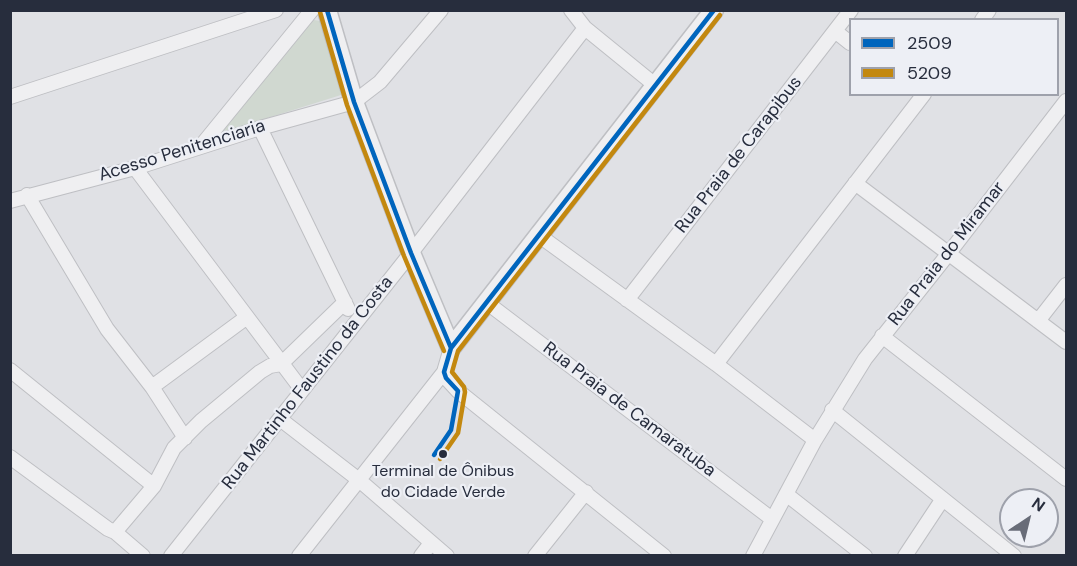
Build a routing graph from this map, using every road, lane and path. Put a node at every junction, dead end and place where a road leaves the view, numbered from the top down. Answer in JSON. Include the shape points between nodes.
{"nodes":[{"id":1,"x":276,"y":10,"type":"edge"},
{"id":2,"x":441,"y":10,"type":"edge"},
{"id":3,"x":571,"y":10,"type":"edge"},
{"id":4,"x":714,"y":10,"type":"edge"},
{"id":5,"x":851,"y":10,"type":"edge"},
{"id":6,"x":314,"y":11,"type":"edge"},
{"id":7,"x":585,"y":28,"type":"junction"},
{"id":8,"x":835,"y":31,"type":"junction"},
{"id":9,"x":849,"y":43,"type":"edge"},
{"id":10,"x":655,"y":85,"type":"junction"},
{"id":11,"x":920,"y":96,"type":"edge"},
{"id":12,"x":10,"y":98,"type":"edge"},
{"id":13,"x":1066,"y":101,"type":"edge"},
{"id":14,"x":354,"y":102,"type":"junction"},
{"id":15,"x":260,"y":128,"type":"junction"},
{"id":16,"x":201,"y":146,"type":"junction"},
{"id":17,"x":135,"y":168,"type":"junction"},
{"id":18,"x":855,"y":183,"type":"junction"},
{"id":19,"x":27,"y":195,"type":"junction"},
{"id":20,"x":10,"y":201,"type":"edge"},
{"id":21,"x":537,"y":234,"type":"junction"},
{"id":22,"x":411,"y":253,"type":"junction"},
{"id":23,"x":949,"y":253,"type":"junction"},
{"id":24,"x":1066,"y":285,"type":"edge"},
{"id":25,"x":627,"y":300,"type":"junction"},
{"id":26,"x":345,"y":302,"type":"junction"},
{"id":27,"x":486,"y":302,"type":"junction"},
{"id":28,"x":246,"y":317,"type":"junction"},
{"id":29,"x":1038,"y":321,"type":"junction"},
{"id":30,"x":354,"y":322,"type":"junction"},
{"id":31,"x":882,"y":336,"type":"junction"},
{"id":32,"x":1066,"y":342,"type":"edge"},
{"id":33,"x":451,"y":348,"type":"junction"},
{"id":34,"x":716,"y":363,"type":"junction"},
{"id":35,"x":281,"y":364,"type":"junction"},
{"id":36,"x":444,"y":372,"type":"junction"},
{"id":37,"x":11,"y":373,"type":"edge"},
{"id":38,"x":152,"y":387,"type":"junction"},
{"id":39,"x":302,"y":390,"type":"junction"},
{"id":40,"x":832,"y":410,"type":"junction"},
{"id":41,"x":280,"y":418,"type":"junction"},
{"id":42,"x":185,"y":438,"type":"junction"},
{"id":43,"x":815,"y":440,"type":"junction"},
{"id":44,"x":10,"y":457,"type":"edge"},
{"id":45,"x":1066,"y":479,"type":"edge"},
{"id":46,"x":359,"y":480,"type":"junction"},
{"id":47,"x":154,"y":486,"type":"junction"},
{"id":48,"x":586,"y":492,"type":"junction"},
{"id":49,"x":786,"y":494,"type":"junction"},
{"id":50,"x":942,"y":500,"type":"junction"},
{"id":51,"x":772,"y":519,"type":"junction"},
{"id":52,"x":115,"y":532,"type":"junction"},
{"id":53,"x":431,"y":543,"type":"junction"},
{"id":54,"x":658,"y":554,"type":"edge"},
{"id":55,"x":143,"y":555,"type":"edge"},
{"id":56,"x":171,"y":555,"type":"edge"},
{"id":57,"x":299,"y":555,"type":"edge"},
{"id":58,"x":422,"y":555,"type":"edge"},
{"id":59,"x":447,"y":555,"type":"edge"},
{"id":60,"x":535,"y":555,"type":"edge"},
{"id":61,"x":753,"y":555,"type":"edge"},
{"id":62,"x":865,"y":555,"type":"edge"},
{"id":63,"x":905,"y":555,"type":"edge"},
{"id":64,"x":1014,"y":555,"type":"edge"}],
"edges":[{"from":1,"to":12,"type":"street"},
{"from":2,"to":14,"type":"street","via":[[380,82]]},
{"from":3,"to":7,"type":"street"},
{"from":4,"to":10,"type":"street"},
{"from":5,"to":8,"type":"street","name":"Rua Praia de Carapibus"},
{"from":6,"to":14,"type":"street"},
{"from":6,"to":16,"type":"street"},
{"from":7,"to":10,"type":"street"},
{"from":7,"to":22,"type":"street","name":"Rua Martinho Faustino da Costa"},
{"from":8,"to":9,"type":"street"},
{"from":8,"to":25,"type":"street","name":"Rua Praia de Carapibus"},
{"from":10,"to":21,"type":"street"},
{"from":11,"to":18,"type":"street"},
{"from":13,"to":23,"type":"street","name":"Rua Praia do Miramar"},
{"from":14,"to":15,"type":"street","name":"Acesso Penitenciaria"},
{"from":14,"to":22,"type":"street"},
{"from":15,"to":16,"type":"street","name":"Acesso Penitenciaria"},
{"from":15,"to":26,"type":"street"},
{"from":16,"to":17,"type":"street","name":"Acesso Penitenciaria"},
{"from":17,"to":19,"type":"street","name":"Acesso Penitenciaria"},
{"from":17,"to":28,"type":"street"},
{"from":18,"to":23,"type":"street"},
{"from":18,"to":34,"type":"street"},
{"from":19,"to":20,"type":"street","name":"Acesso Penitenciaria"},
{"from":19,"to":38,"type":"street","via":[[107,329]]},
{"from":21,"to":25,"type":"street"},
{"from":21,"to":27,"type":"street"},
{"from":22,"to":30,"type":"street","name":"Rua Martinho Faustino da Costa"},
{"from":22,"to":33,"type":"street"},
{"from":23,"to":29,"type":"street"},
{"from":23,"to":31,"type":"street","name":"Rua Praia do Miramar"},
{"from":24,"to":29,"type":"street"},
{"from":25,"to":34,"type":"street"},
{"from":26,"to":30,"type":"street"},
{"from":26,"to":35,"type":"street","name":"Rua Martinho Faustino da Costa"},
{"from":27,"to":33,"type":"street"},
{"from":27,"to":51,"type":"street","name":"Rua Praia de Camaratuba"},
{"from":28,"to":35,"type":"street"},
{"from":28,"to":38,"type":"street"},
{"from":29,"to":32,"type":"street"},
{"from":30,"to":39,"type":"street","name":"Rua Martinho Faustino da Costa"},
{"from":31,"to":40,"type":"street","name":"Rua Praia do Miramar"},
{"from":31,"to":45,"type":"street"},
{"from":33,"to":36,"type":"street"},
{"from":34,"to":43,"type":"street"},
{"from":35,"to":39,"type":"street"},
{"from":35,"to":42,"type":"street","name":"Rua Martinho Faustino da Costa","via":[[260,372]]},
{"from":36,"to":46,"type":"street"},
{"from":36,"to":48,"type":"street","via":[[458,391]]},
{"from":37,"to":47,"type":"street"},
{"from":38,"to":42,"type":"street"},
{"from":39,"to":41,"type":"street","name":"Rua Martinho Faustino da Costa"},
{"from":40,"to":43,"type":"street","name":"Rua Praia do Miramar"},
{"from":40,"to":50,"type":"street"},
{"from":41,"to":46,"type":"street"},
{"from":41,"to":56,"type":"street","name":"Rua Martinho Faustino da Costa"},
{"from":42,"to":47,"type":"street","name":"Rua Martinho Faustino da Costa","via":[[170,455]]},
{"from":43,"to":49,"type":"street","name":"Rua Praia do Miramar"},
{"from":44,"to":52,"type":"street"},
{"from":46,"to":53,"type":"street"},
{"from":46,"to":57,"type":"street"},
{"from":47,"to":52,"type":"street","name":"Rua Martinho Faustino da Costa"},
{"from":48,"to":54,"type":"street"},
{"from":48,"to":60,"type":"street"},
{"from":49,"to":51,"type":"street","name":"Rua Praia do Miramar"},
{"from":49,"to":62,"type":"street"},
{"from":50,"to":63,"type":"street"},
{"from":50,"to":64,"type":"street"},
{"from":51,"to":61,"type":"street","name":"Rua Praia do Miramar"},
{"from":52,"to":55,"type":"street"},
{"from":53,"to":58,"type":"street"},
{"from":53,"to":59,"type":"street"}]}
